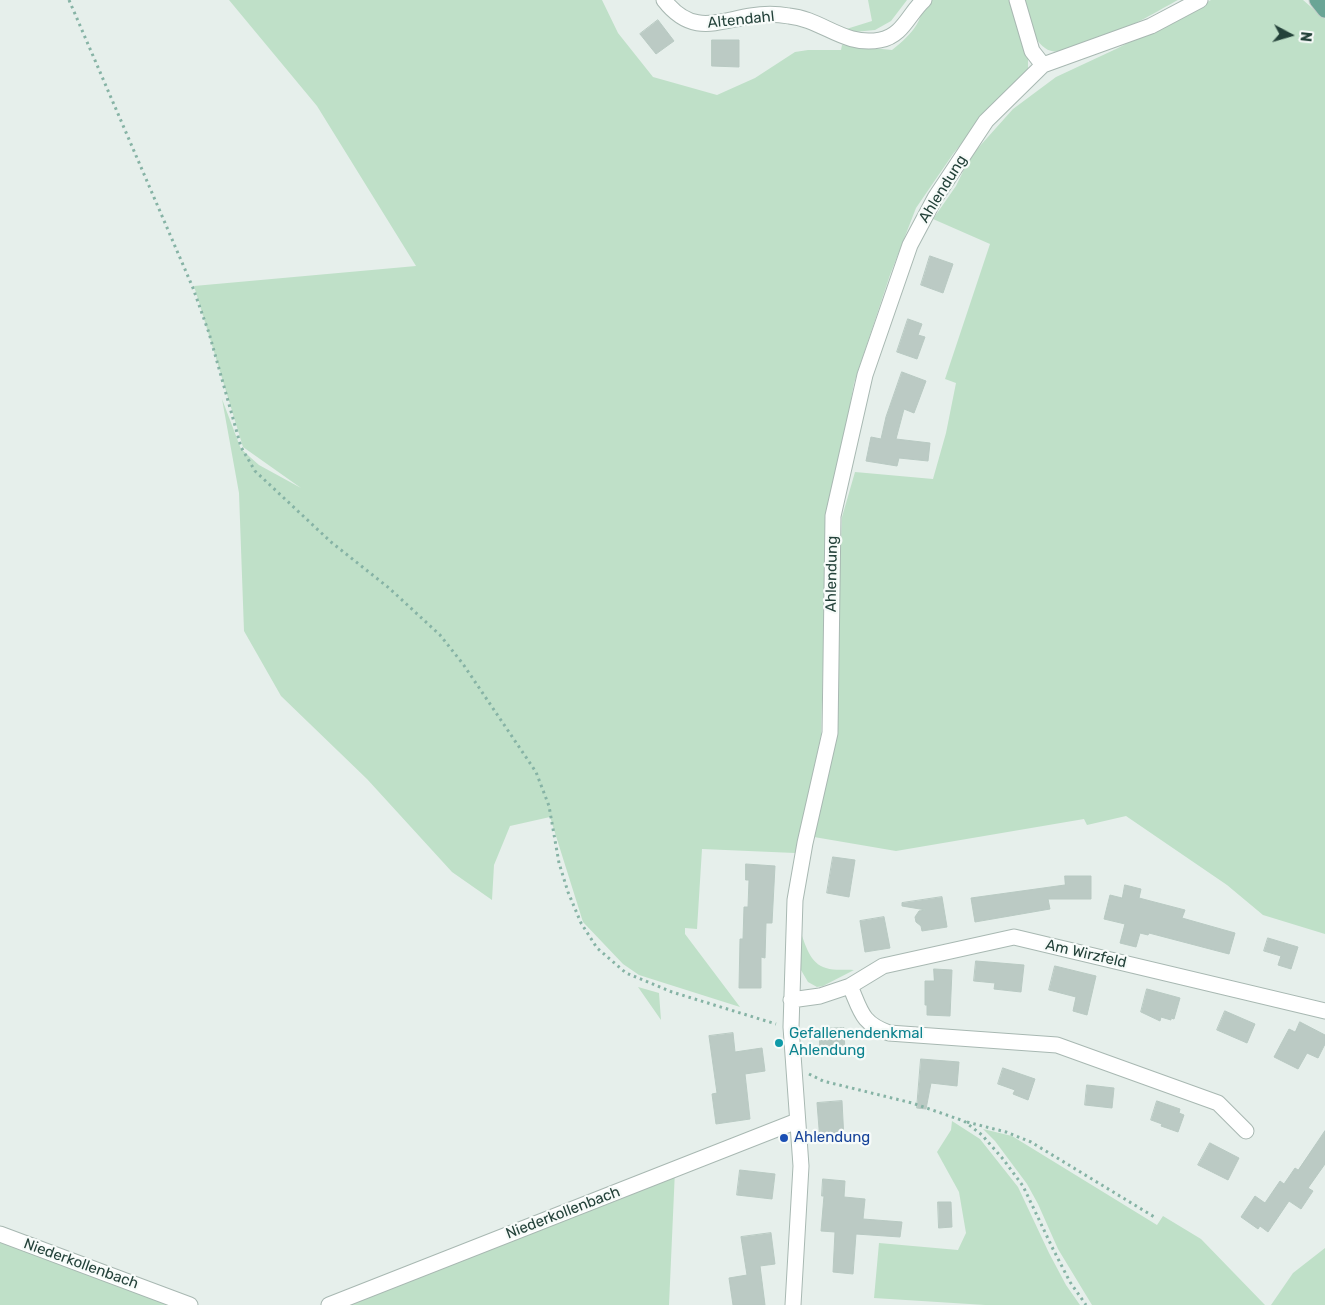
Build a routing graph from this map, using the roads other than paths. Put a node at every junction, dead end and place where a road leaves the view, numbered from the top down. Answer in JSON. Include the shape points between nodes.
{"nodes":[{"id":1,"x":664,"y":0,"type":"edge"},
{"id":2,"x":924,"y":0,"type":"edge"},
{"id":3,"x":1017,"y":0,"type":"edge"},
{"id":4,"x":1200,"y":0,"type":"edge"},
{"id":5,"x":1316,"y":0,"type":"edge"},
{"id":6,"x":1325,"y":10,"type":"edge"},
{"id":7,"x":1043,"y":65,"type":"junction"},
{"id":8,"x":850,"y":986,"type":"junction"},
{"id":9,"x":791,"y":1000,"type":"junction"},
{"id":10,"x":1325,"y":1011,"type":"edge"},
{"id":11,"x":797,"y":1121,"type":"junction"},
{"id":12,"x":1246,"y":1131,"type":"dead end"},
{"id":13,"x":0,"y":1234,"type":"edge"},
{"id":14,"x":190,"y":1305,"type":"edge"},
{"id":15,"x":328,"y":1305,"type":"edge"},
{"id":16,"x":793,"y":1305,"type":"edge"}],
"edges":[{"from":1,"to":2,"type":"street","name":"Altendahl","via":[[675,12],[703,24],[753,15],[790,16],[812,22],[845,38],[865,42],[882,40],[900,31]]},
{"from":3,"to":7,"type":"street","via":[[1032,51]]},
{"from":4,"to":7,"type":"street","name":"Ahlendung","via":[[1151,26]]},
{"from":5,"to":6,"type":"main road"},
{"from":7,"to":9,"type":"street","name":"Ahlendung","via":[[986,121],[935,198],[910,245],[865,374],[833,516],[830,732],[795,900]]},
{"from":8,"to":9,"type":"street","name":"Am Wirzfeld","via":[[820,996]]},
{"from":8,"to":10,"type":"street","name":"Am Wirzfeld","via":[[883,966],[1014,937]]},
{"from":8,"to":12,"type":"street","via":[[864,1019],[889,1034],[1058,1045],[1218,1103]]},
{"from":9,"to":11,"type":"street","name":"Ahlendung"},
{"from":11,"to":15,"type":"street","name":"Niederkollenbach"},
{"from":11,"to":16,"type":"street","name":"Ahlendung","via":[[801,1166]]},
{"from":13,"to":14,"type":"street","name":"Niederkollenbach"}]}
